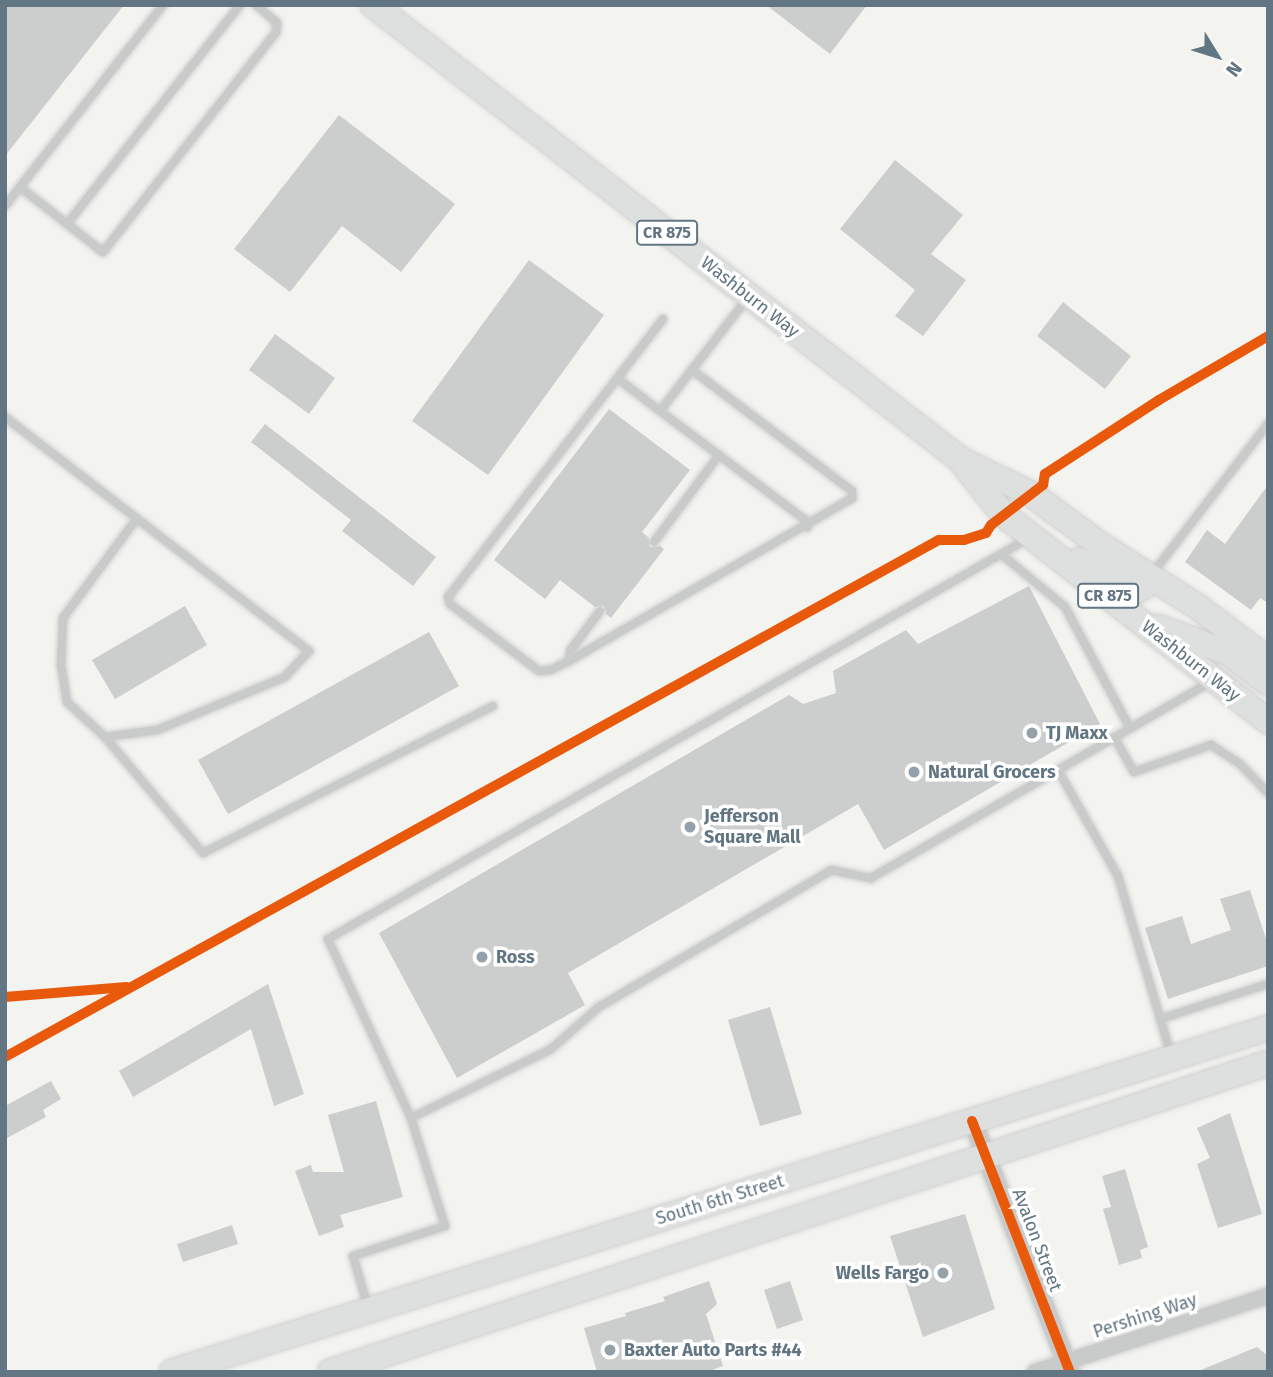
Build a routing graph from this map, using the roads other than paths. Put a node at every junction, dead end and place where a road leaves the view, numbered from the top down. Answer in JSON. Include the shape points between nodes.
{"nodes":[{"id":1,"x":163,"y":5,"type":"edge"},
{"id":2,"x":240,"y":5,"type":"edge"},
{"id":3,"x":256,"y":5,"type":"edge"},
{"id":4,"x":373,"y":5,"type":"edge"},
{"id":5,"x":20,"y":187,"type":"junction"},
{"id":6,"x":5,"y":206,"type":"edge"},
{"id":7,"x":67,"y":224,"type":"junction"},
{"id":8,"x":749,"y":297,"type":"junction"},
{"id":9,"x":663,"y":319,"type":"dead end"},
{"id":10,"x":692,"y":370,"type":"junction"},
{"id":11,"x":617,"y":378,"type":"junction"},
{"id":12,"x":660,"y":411,"type":"junction"},
{"id":13,"x":5,"y":417,"type":"edge"},
{"id":14,"x":1268,"y":424,"type":"edge"},
{"id":15,"x":719,"y":455,"type":"junction"},
{"id":16,"x":961,"y":460,"type":"junction"},
{"id":17,"x":136,"y":518,"type":"junction"},
{"id":18,"x":807,"y":527,"type":"junction"},
{"id":19,"x":1032,"y":537,"type":"junction"},
{"id":20,"x":654,"y":542,"type":"dead end"},
{"id":21,"x":1001,"y":554,"type":"junction"},
{"id":22,"x":1150,"y":577,"type":"junction"},
{"id":23,"x":600,"y":611,"type":"dead end"},
{"id":24,"x":1138,"y":620,"type":"junction"},
{"id":25,"x":569,"y":660,"type":"junction"},
{"id":26,"x":1268,"y":660,"type":"edge"},
{"id":27,"x":1215,"y":680,"type":"junction"},
{"id":28,"x":1268,"y":683,"type":"edge"},
{"id":29,"x":1268,"y":699,"type":"edge"},
{"id":30,"x":493,"y":706,"type":"dead end"},
{"id":31,"x":1268,"y":721,"type":"edge"},
{"id":32,"x":1130,"y":729,"type":"junction"},
{"id":33,"x":105,"y":737,"type":"junction"},
{"id":34,"x":1114,"y":737,"type":"junction"},
{"id":35,"x":1058,"y":770,"type":"junction"},
{"id":36,"x":1268,"y":793,"type":"edge"},
{"id":37,"x":1268,"y":984,"type":"edge"},
{"id":38,"x":1160,"y":1019,"type":"junction"},
{"id":39,"x":1268,"y":1028,"type":"edge"},
{"id":40,"x":1172,"y":1058,"type":"junction"},
{"id":41,"x":1268,"y":1063,"type":"edge"},
{"id":42,"x":411,"y":1118,"type":"junction"},
{"id":43,"x":972,"y":1121,"type":"junction"},
{"id":44,"x":986,"y":1157,"type":"junction"},
{"id":45,"x":1268,"y":1296,"type":"edge"},
{"id":46,"x":369,"y":1310,"type":"junction"},
{"id":47,"x":1068,"y":1367,"type":"edge"},
{"id":48,"x":177,"y":1371,"type":"edge"},
{"id":49,"x":330,"y":1372,"type":"edge"},
{"id":50,"x":1035,"y":1372,"type":"edge"}],
"edges":[{"from":1,"to":5,"type":"lane"},
{"from":2,"to":7,"type":"lane"},
{"from":3,"to":7,"type":"lane","via":[[277,23],[276,32],[103,252]]},
{"from":4,"to":8,"type":"main road","name":"Washburn Way","number":"CR 875"},
{"from":5,"to":6,"type":"lane"},
{"from":5,"to":7,"type":"lane"},
{"from":8,"to":10,"type":"lane"},
{"from":8,"to":16,"type":"main road","name":"Washburn Way","number":"CR 875"},
{"from":9,"to":11,"type":"lane"},
{"from":10,"to":12,"type":"lane"},
{"from":10,"to":18,"type":"lane","via":[[852,491],[852,498]]},
{"from":11,"to":12,"type":"lane"},
{"from":11,"to":25,"type":"lane","via":[[449,597],[450,604],[539,671]]},
{"from":12,"to":15,"type":"lane"},
{"from":13,"to":17,"type":"lane"},
{"from":14,"to":22,"type":"lane"},
{"from":15,"to":18,"type":"lane","via":[[804,519]]},
{"from":15,"to":20,"type":"lane"},
{"from":16,"to":19,"type":"main road","name":"Washburn Way","number":"CR 875","via":[[1004,515]]},
{"from":16,"to":22,"type":"main road","name":"Washburn Way","number":"CR 875","via":[[1031,494]]},
{"from":17,"to":33,"type":"lane","via":[[63,618],[61,666],[67,702]]},
{"from":17,"to":33,"type":"lane","via":[[309,651],[285,677],[157,730]]},
{"from":18,"to":25,"type":"lane"},
{"from":19,"to":21,"type":"lane"},
{"from":19,"to":22,"type":"main road","via":[[1135,591]]},
{"from":19,"to":24,"type":"main road","name":"Washburn Way","number":"CR 875"},
{"from":21,"to":32,"type":"lane","via":[[1065,607]]},
{"from":21,"to":42,"type":"lane","via":[[328,939]]},
{"from":22,"to":26,"type":"main road","name":"Washburn Way","number":"CR 875"},
{"from":23,"to":25,"type":"lane","via":[[570,651]]},
{"from":24,"to":27,"type":"main road","name":"Washburn Way","number":"CR 875"},
{"from":24,"to":28,"type":"main road","via":[[1227,652]]},
{"from":27,"to":29,"type":"main road","via":[[1225,673],[1240,677]]},
{"from":27,"to":31,"type":"main road","name":"Washburn Way","number":"CR 875"},
{"from":27,"to":32,"type":"lane"},
{"from":30,"to":33,"type":"lane","via":[[204,853]]},
{"from":32,"to":34,"type":"lane"},
{"from":34,"to":35,"type":"lane"},
{"from":34,"to":36,"type":"lane","via":[[1134,772],[1211,745],[1240,764]]},
{"from":35,"to":38,"type":"lane","via":[[1118,876]]},
{"from":35,"to":42,"type":"lane","via":[[871,878],[828,872],[599,1007],[551,1049]]},
{"from":37,"to":38,"type":"lane"},
{"from":38,"to":40,"type":"lane"},
{"from":39,"to":40,"type":"main road","name":"South 6th Street"},
{"from":40,"to":43,"type":"main road","name":"South 6th Street"},
{"from":41,"to":44,"type":"main road"},
{"from":42,"to":46,"type":"lane","via":[[445,1226],[353,1256]]},
{"from":43,"to":44,"type":"street","name":"Avalon Street"},
{"from":43,"to":46,"type":"main road","name":"South 6th Street"},
{"from":44,"to":47,"type":"street","name":"Avalon Street"},
{"from":44,"to":49,"type":"main road"},
{"from":45,"to":47,"type":"street","name":"Pershing Way"},
{"from":46,"to":48,"type":"main road","name":"South 6th Street"},
{"from":47,"to":50,"type":"street","name":"Pershing Way"}]}
